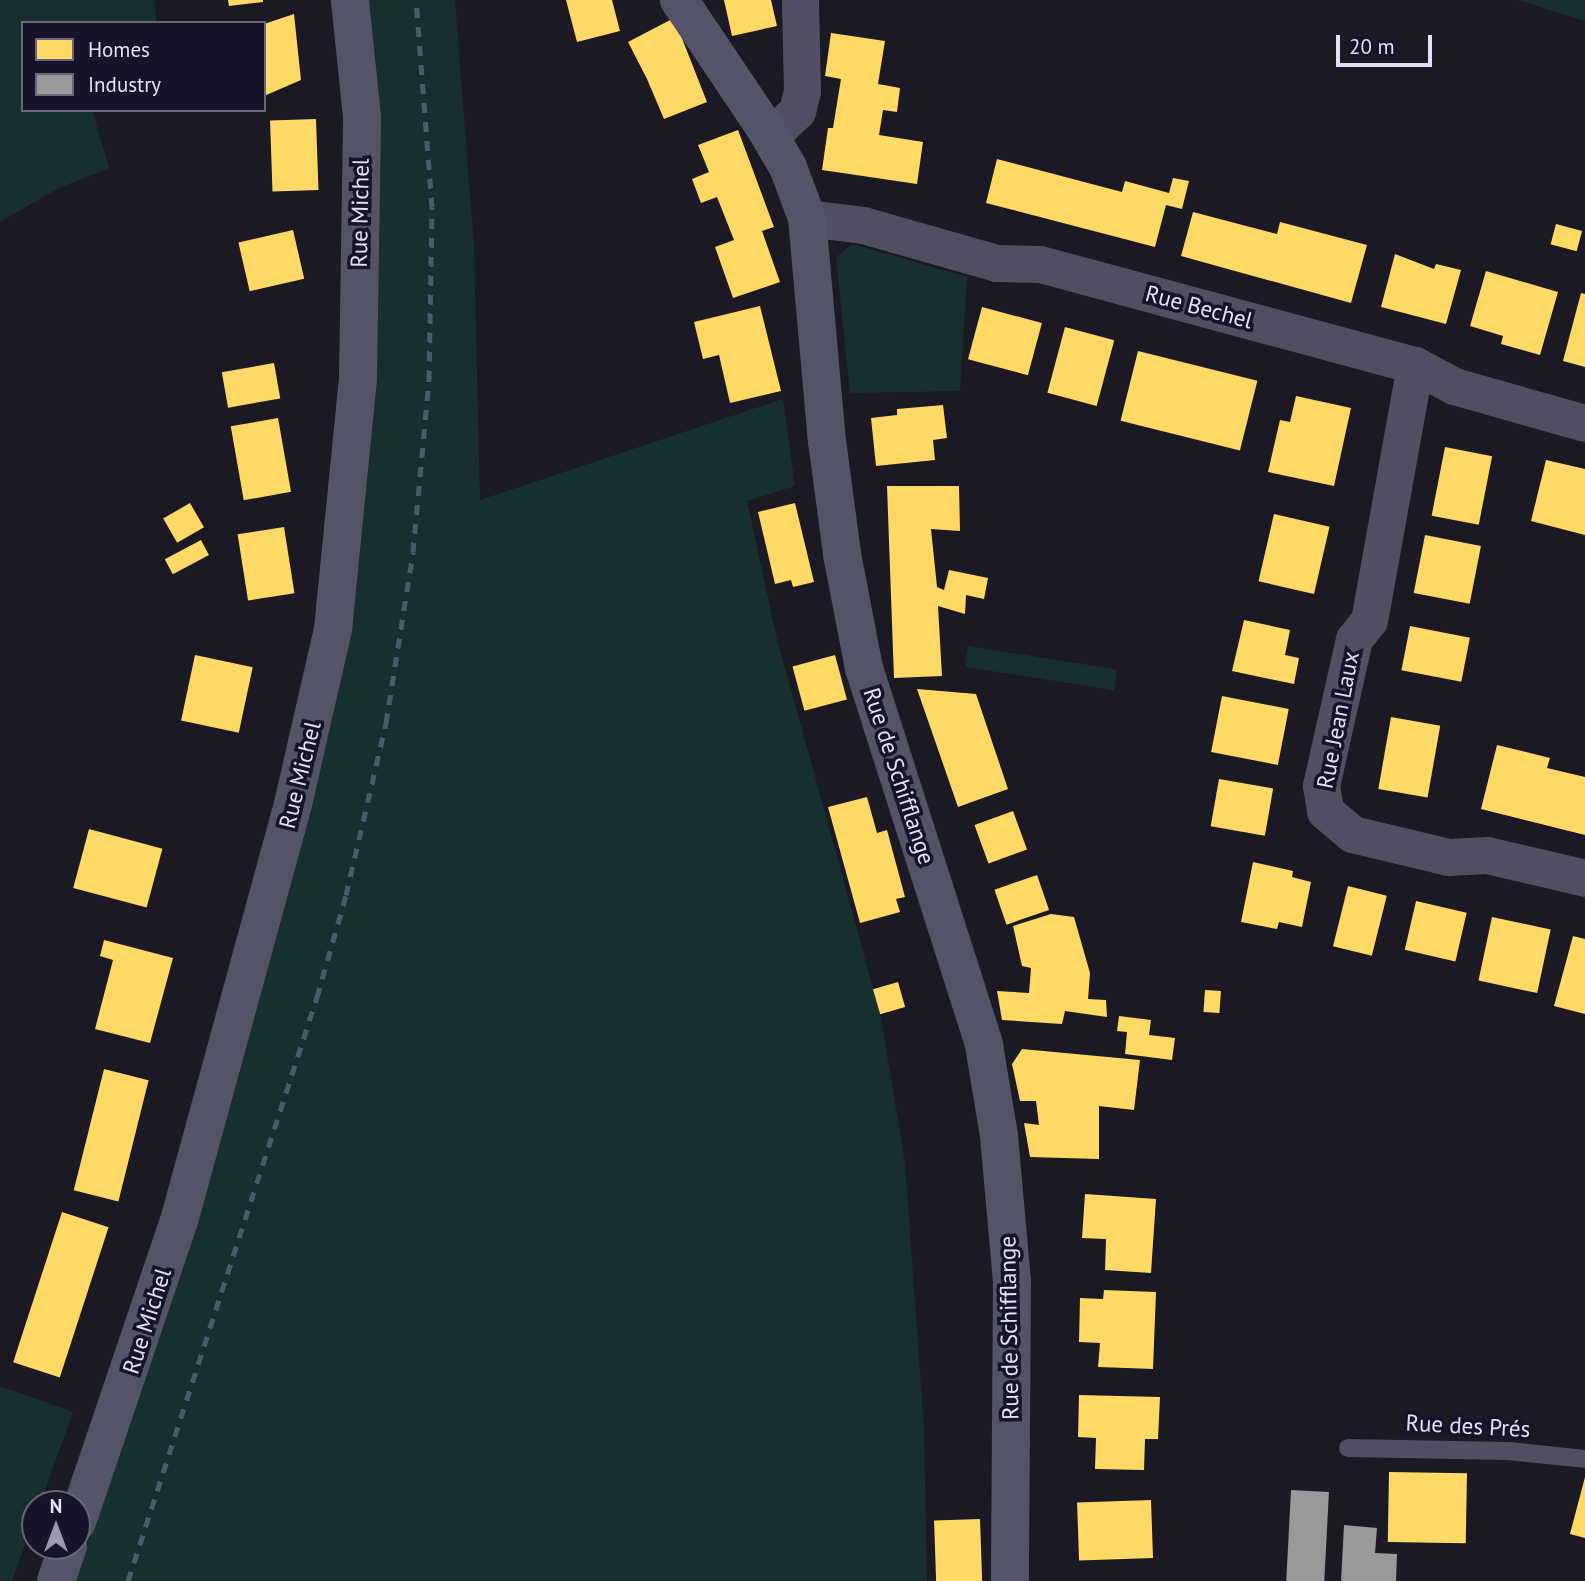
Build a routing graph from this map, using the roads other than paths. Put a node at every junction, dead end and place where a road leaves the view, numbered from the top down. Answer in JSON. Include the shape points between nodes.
{"nodes":[{"id":1,"x":350,"y":0,"type":"edge"},
{"id":2,"x":680,"y":0,"type":"edge"},
{"id":3,"x":800,"y":0,"type":"edge"},
{"id":4,"x":765,"y":128,"type":"junction"},
{"id":5,"x":807,"y":218,"type":"junction"},
{"id":6,"x":1415,"y":365,"type":"junction"},
{"id":7,"x":1585,"y":423,"type":"edge"},
{"id":8,"x":1585,"y":878,"type":"edge"},
{"id":9,"x":1348,"y":1448,"type":"dead end"},
{"id":10,"x":1585,"y":1459,"type":"edge"},
{"id":11,"x":88,"y":1490,"type":"edge"},
{"id":12,"x":63,"y":1560,"type":"edge"},
{"id":13,"x":55,"y":1581,"type":"edge"},
{"id":14,"x":1010,"y":1581,"type":"edge"}],
"edges":[{"from":1,"to":11,"type":"street","name":"Rue Michel","via":[[362,117],[358,356],[333,628],[293,804],[179,1221]]},
{"from":2,"to":4,"type":"street","name":"Rue de Schifflange"},
{"from":3,"to":4,"type":"street","via":[[802,91],[797,111],[782,125]]},
{"from":4,"to":5,"type":"street","name":"Rue de Schifflange","via":[[788,167]]},
{"from":5,"to":6,"type":"street","name":"Rue Bechel","via":[[863,225],[996,263],[1040,264]]},
{"from":5,"to":14,"type":"street","name":"Rue de Schifflange","via":[[827,440],[864,668],[984,1045],[999,1136],[1012,1281]]},
{"from":6,"to":7,"type":"street","name":"Rue Bechel","via":[[1454,386]]},
{"from":6,"to":8,"type":"street","name":"Rue Jean Laux","via":[[1370,620],[1354,639],[1321,785],[1325,811],[1352,834],[1448,857],[1487,855]]},
{"from":9,"to":10,"type":"lane","name":"Rue des Prés","via":[[1508,1451]]},
{"from":12,"to":13,"type":"street"}]}
